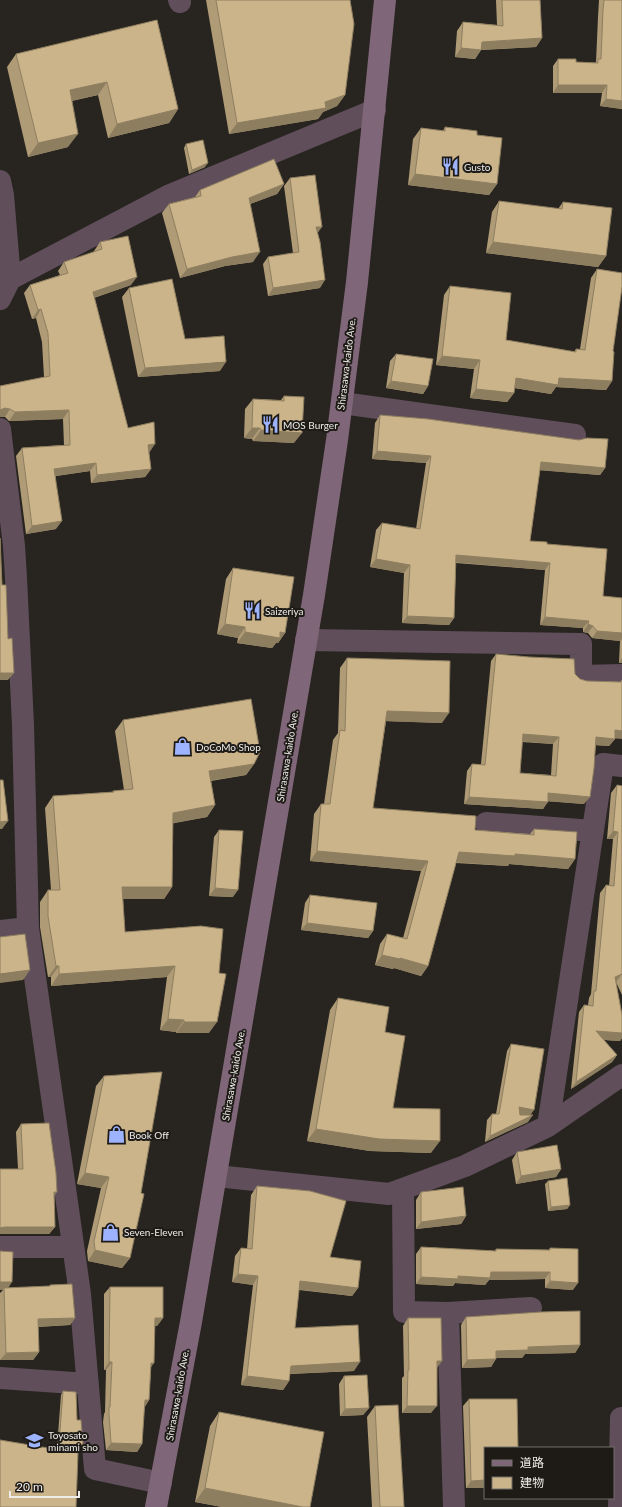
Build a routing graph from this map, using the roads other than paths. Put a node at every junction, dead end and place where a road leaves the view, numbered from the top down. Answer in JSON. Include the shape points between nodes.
{"nodes":[{"id":1,"x":385,"y":0,"type":"edge"},
{"id":2,"x":375,"y":110,"type":"junction"},
{"id":3,"x":0,"y":181,"type":"edge"},
{"id":4,"x":10,"y":279,"type":"junction"},
{"id":5,"x":0,"y":299,"type":"edge"},
{"id":6,"x":342,"y":404,"type":"junction"},
{"id":7,"x":575,"y":435,"type":"dead end"},
{"id":8,"x":0,"y":436,"type":"edge"},
{"id":9,"x":5,"y":513,"type":"edge"},
{"id":10,"x":8,"y":579,"type":"edge"},
{"id":11,"x":306,"y":640,"type":"junction"},
{"id":12,"x":622,"y":675,"type":"edge"},
{"id":13,"x":622,"y":766,"type":"edge"},
{"id":14,"x":486,"y":823,"type":"dead end"},
{"id":15,"x":593,"y":831,"type":"junction"},
{"id":16,"x":28,"y":928,"type":"junction"},
{"id":17,"x":0,"y":931,"type":"edge"},
{"id":18,"x":622,"y":1075,"type":"edge"},
{"id":19,"x":548,"y":1126,"type":"junction"},
{"id":20,"x":216,"y":1176,"type":"junction"},
{"id":21,"x":403,"y":1189,"type":"junction"},
{"id":22,"x":0,"y":1247,"type":"edge"},
{"id":23,"x":73,"y":1247,"type":"junction"},
{"id":24,"x":531,"y":1308,"type":"dead end"},
{"id":25,"x":448,"y":1313,"type":"junction"},
{"id":26,"x":0,"y":1378,"type":"edge"},
{"id":27,"x":88,"y":1384,"type":"junction"},
{"id":28,"x":621,"y":1418,"type":"edge"},
{"id":29,"x":161,"y":1483,"type":"junction"},
{"id":30,"x":156,"y":1507,"type":"edge"},
{"id":31,"x":454,"y":1507,"type":"edge"},
{"id":32,"x":619,"y":1507,"type":"edge"}],
"edges":[{"from":1,"to":2,"type":"main road","name":"Shirasawa-kaido Ave."},
{"from":2,"to":4,"type":"street","via":[[168,196]]},
{"from":2,"to":6,"type":"main road","name":"Shirasawa-kaido Ave."},
{"from":3,"to":4,"type":"street"},
{"from":4,"to":5,"type":"street"},
{"from":6,"to":7,"type":"street"},
{"from":6,"to":11,"type":"main road","name":"Shirasawa-kaido Ave."},
{"from":8,"to":9,"type":"street"},
{"from":9,"to":10,"type":"street"},
{"from":10,"to":16,"type":"street","via":[[23,725]]},
{"from":11,"to":12,"type":"street","via":[[581,644],[581,676]]},
{"from":11,"to":20,"type":"main road","name":"Shirasawa-kaido Ave."},
{"from":13,"to":15,"type":"street","via":[[603,764]]},
{"from":14,"to":15,"type":"street"},
{"from":15,"to":19,"type":"street"},
{"from":16,"to":17,"type":"street"},
{"from":16,"to":23,"type":"street"},
{"from":18,"to":19,"type":"street"},
{"from":19,"to":21,"type":"street","via":[[465,1166]]},
{"from":20,"to":21,"type":"street","via":[[389,1194]]},
{"from":20,"to":29,"type":"main road","name":"Shirasawa-kaido Ave."},
{"from":21,"to":25,"type":"street","via":[[404,1312]]},
{"from":22,"to":23,"type":"street"},
{"from":23,"to":27,"type":"street"},
{"from":24,"to":25,"type":"street"},
{"from":25,"to":31,"type":"street"},
{"from":26,"to":27,"type":"street"},
{"from":27,"to":29,"type":"street","via":[[95,1469]]},
{"from":28,"to":32,"type":"street"},
{"from":29,"to":30,"type":"main road","name":"Shirasawa-kaido Ave."}]}
